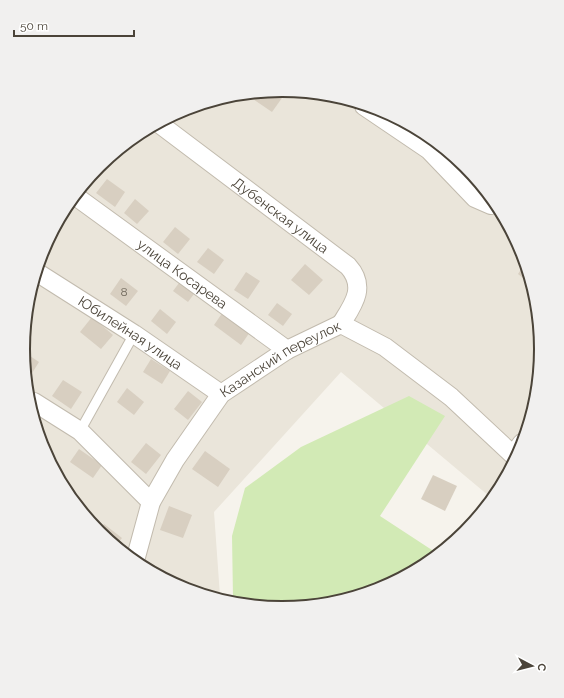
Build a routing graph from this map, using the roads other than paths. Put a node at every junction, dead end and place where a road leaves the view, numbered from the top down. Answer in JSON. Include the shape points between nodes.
{"nodes":[{"id":1,"x":380,"y":117,"type":"edge"},
{"id":2,"x":164,"y":127,"type":"edge"},
{"id":3,"x":80,"y":199,"type":"edge"},
{"id":4,"x":488,"y":204,"type":"edge"},
{"id":5,"x":41,"y":275,"type":"edge"},
{"id":6,"x":341,"y":324,"type":"junction"},
{"id":7,"x":134,"y":334,"type":"junction"},
{"id":8,"x":287,"y":350,"type":"junction"},
{"id":9,"x":221,"y":394,"type":"junction"},
{"id":10,"x":36,"y":403,"type":"edge"},
{"id":11,"x":80,"y":431,"type":"junction"},
{"id":12,"x":513,"y":449,"type":"edge"},
{"id":13,"x":151,"y":502,"type":"junction"},
{"id":14,"x":137,"y":555,"type":"edge"}],
"edges":[{"from":1,"to":4,"type":"street","via":[[429,150],[475,198]]},
{"from":2,"to":6,"type":"street","name":"Дубенская улица","via":[[354,272],[358,291]]},
{"from":3,"to":8,"type":"street","name":"улица Косарева"},
{"from":5,"to":7,"type":"street","name":"Юбилейная улица"},
{"from":6,"to":8,"type":"street","name":"Казанский переулок"},
{"from":6,"to":12,"type":"street","name":"Казанский переулок","via":[[385,347]]},
{"from":7,"to":9,"type":"street","name":"Юбилейная улица"},
{"from":7,"to":11,"type":"lane"},
{"from":8,"to":9,"type":"street","name":"Казанский переулок"},
{"from":9,"to":13,"type":"street","name":"Казанский переулок","via":[[175,460]]},
{"from":10,"to":11,"type":"street"},
{"from":11,"to":13,"type":"street"},
{"from":13,"to":14,"type":"street","name":"Казанский переулок"}]}
